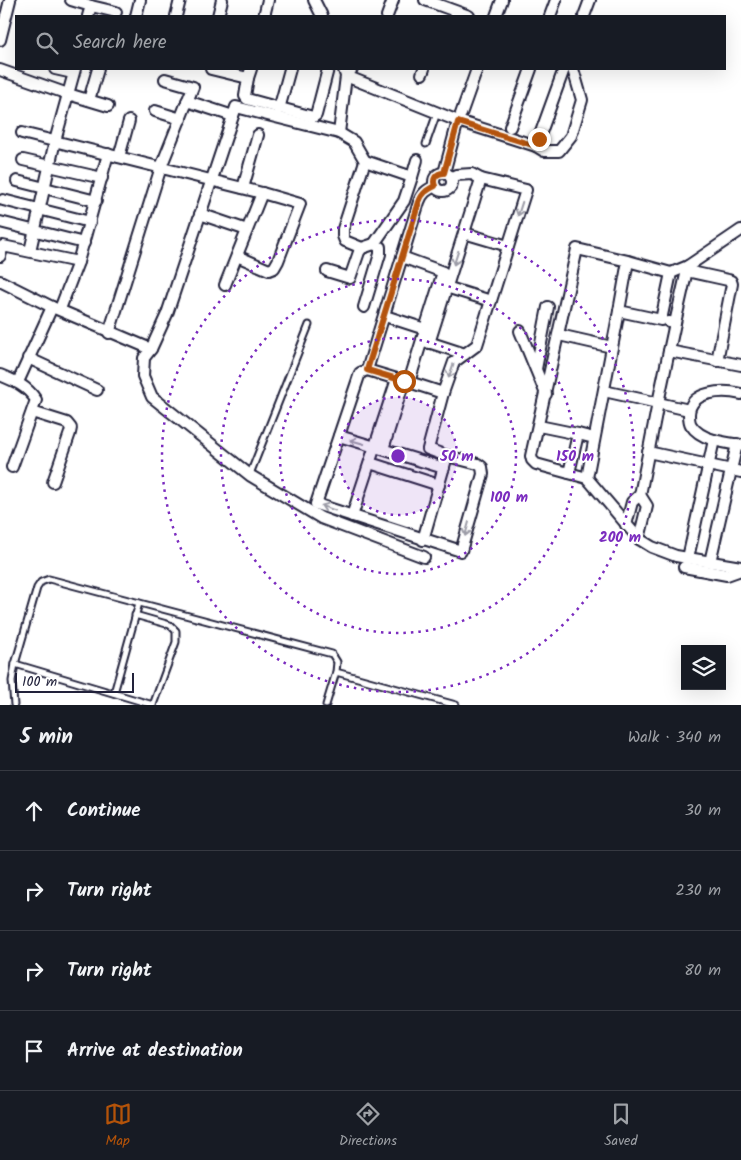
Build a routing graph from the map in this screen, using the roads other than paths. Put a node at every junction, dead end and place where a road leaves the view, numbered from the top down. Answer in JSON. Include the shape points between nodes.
{"nodes":[{"id":1,"x":10,"y":0,"type":"edge"},
{"id":2,"x":71,"y":0,"type":"edge"},
{"id":3,"x":140,"y":0,"type":"edge"},
{"id":4,"x":180,"y":0,"type":"edge"},
{"id":5,"x":222,"y":0,"type":"edge"},
{"id":6,"x":266,"y":0,"type":"edge"},
{"id":7,"x":393,"y":0,"type":"edge"},
{"id":8,"x":425,"y":0,"type":"edge"},
{"id":9,"x":502,"y":0,"type":"edge"},
{"id":10,"x":556,"y":0,"type":"edge"},
{"id":11,"x":590,"y":0,"type":"edge"},
{"id":12,"x":91,"y":6,"type":"junction"},
{"id":13,"x":446,"y":8,"type":"edge"},
{"id":14,"x":116,"y":12,"type":"dead end"},
{"id":15,"x":88,"y":15,"type":"edge"},
{"id":16,"x":136,"y":15,"type":"edge"},
{"id":17,"x":176,"y":15,"type":"edge"},
{"id":18,"x":218,"y":15,"type":"edge"},
{"id":19,"x":264,"y":15,"type":"edge"},
{"id":20,"x":388,"y":15,"type":"edge"},
{"id":21,"x":466,"y":15,"type":"edge"},
{"id":22,"x":496,"y":15,"type":"edge"},
{"id":23,"x":550,"y":15,"type":"edge"},
{"id":24,"x":584,"y":15,"type":"edge"},
{"id":25,"x":0,"y":40,"type":"edge"},
{"id":26,"x":0,"y":70,"type":"edge"},
{"id":27,"x":98,"y":70,"type":"edge"},
{"id":28,"x":219,"y":70,"type":"edge"},
{"id":29,"x":290,"y":70,"type":"edge"},
{"id":30,"x":328,"y":70,"type":"edge"},
{"id":31,"x":477,"y":70,"type":"edge"},
{"id":32,"x":531,"y":70,"type":"edge"},
{"id":33,"x":564,"y":70,"type":"edge"},
{"id":34,"x":573,"y":70,"type":"edge"},
{"id":35,"x":74,"y":71,"type":"edge"},
{"id":36,"x":347,"y":71,"type":"edge"},
{"id":37,"x":250,"y":74,"type":"edge"},
{"id":38,"x":165,"y":79,"type":"dead end"},
{"id":39,"x":68,"y":94,"type":"junction"},
{"id":40,"x":90,"y":100,"type":"junction"},
{"id":41,"x":187,"y":101,"type":"junction"},
{"id":42,"x":108,"y":106,"type":"dead end"},
{"id":43,"x":279,"y":108,"type":"junction"},
{"id":44,"x":155,"y":111,"type":"dead end"},
{"id":45,"x":437,"y":113,"type":"junction"},
{"id":46,"x":233,"y":116,"type":"junction"},
{"id":47,"x":460,"y":118,"type":"junction"},
{"id":48,"x":181,"y":119,"type":"junction"},
{"id":49,"x":129,"y":122,"type":"dead end"},
{"id":50,"x":510,"y":127,"type":"dead end"},
{"id":51,"x":22,"y":133,"type":"dead end"},
{"id":52,"x":339,"y":133,"type":"junction"},
{"id":53,"x":258,"y":135,"type":"dead end"},
{"id":54,"x":55,"y":141,"type":"junction"},
{"id":55,"x":426,"y":144,"type":"dead end"},
{"id":56,"x":536,"y":146,"type":"junction"},
{"id":57,"x":108,"y":154,"type":"junction"},
{"id":58,"x":119,"y":157,"type":"junction"},
{"id":59,"x":23,"y":160,"type":"dead end"},
{"id":60,"x":417,"y":160,"type":"dead end"},
{"id":61,"x":365,"y":161,"type":"junction"},
{"id":62,"x":50,"y":166,"type":"junction"},
{"id":63,"x":160,"y":167,"type":"junction"},
{"id":64,"x":448,"y":176,"type":"junction"},
{"id":65,"x":412,"y":177,"type":"junction"},
{"id":66,"x":102,"y":178,"type":"junction"},
{"id":67,"x":481,"y":178,"type":"junction"},
{"id":68,"x":211,"y":180,"type":"junction"},
{"id":69,"x":17,"y":181,"type":"dead end"},
{"id":70,"x":45,"y":187,"type":"junction"},
{"id":71,"x":243,"y":188,"type":"junction"},
{"id":72,"x":262,"y":193,"type":"junction"},
{"id":73,"x":4,"y":200,"type":"dead end"},
{"id":74,"x":96,"y":201,"type":"junction"},
{"id":75,"x":40,"y":210,"type":"junction"},
{"id":76,"x":200,"y":214,"type":"junction"},
{"id":77,"x":0,"y":222,"type":"edge"},
{"id":78,"x":90,"y":222,"type":"junction"},
{"id":79,"x":35,"y":230,"type":"junction"},
{"id":80,"x":247,"y":230,"type":"junction"},
{"id":81,"x":741,"y":230,"type":"edge"},
{"id":82,"x":464,"y":233,"type":"junction"},
{"id":83,"x":84,"y":243,"type":"junction"},
{"id":84,"x":374,"y":244,"type":"junction"},
{"id":85,"x":508,"y":246,"type":"junction"},
{"id":86,"x":362,"y":248,"type":"junction"},
{"id":87,"x":30,"y":251,"type":"junction"},
{"id":88,"x":0,"y":256,"type":"edge"},
{"id":89,"x":237,"y":256,"type":"junction"},
{"id":90,"x":402,"y":257,"type":"junction"},
{"id":91,"x":628,"y":261,"type":"junction"},
{"id":92,"x":78,"y":262,"type":"junction"},
{"id":93,"x":687,"y":268,"type":"junction"},
{"id":94,"x":327,"y":271,"type":"dead end"},
{"id":95,"x":670,"y":272,"type":"junction"},
{"id":96,"x":1,"y":284,"type":"edge"},
{"id":97,"x":225,"y":285,"type":"dead end"},
{"id":98,"x":446,"y":288,"type":"junction"},
{"id":99,"x":490,"y":301,"type":"junction"},
{"id":100,"x":364,"y":307,"type":"dead end"},
{"id":101,"x":548,"y":307,"type":"dead end"},
{"id":102,"x":56,"y":308,"type":"junction"},
{"id":103,"x":619,"y":311,"type":"junction"},
{"id":104,"x":384,"y":316,"type":"junction"},
{"id":105,"x":661,"y":320,"type":"junction"},
{"id":106,"x":675,"y":323,"type":"junction"},
{"id":107,"x":309,"y":325,"type":"dead end"},
{"id":108,"x":425,"y":329,"type":"junction"},
{"id":109,"x":520,"y":331,"type":"dead end"},
{"id":110,"x":109,"y":332,"type":"junction"},
{"id":111,"x":559,"y":335,"type":"junction"},
{"id":112,"x":426,"y":341,"type":"junction"},
{"id":113,"x":612,"y":347,"type":"junction"},
{"id":114,"x":151,"y":349,"type":"junction"},
{"id":115,"x":669,"y":351,"type":"junction"},
{"id":116,"x":465,"y":354,"type":"junction"},
{"id":117,"x":28,"y":358,"type":"junction"},
{"id":118,"x":717,"y":360,"type":"junction"},
{"id":119,"x":741,"y":365,"type":"edge"},
{"id":120,"x":367,"y":370,"type":"junction"},
{"id":121,"x":536,"y":370,"type":"junction"},
{"id":122,"x":0,"y":375,"type":"edge"},
{"id":123,"x":404,"y":381,"type":"junction"},
{"id":124,"x":18,"y":382,"type":"junction"},
{"id":125,"x":96,"y":390,"type":"dead end"},
{"id":126,"x":604,"y":391,"type":"junction"},
{"id":127,"x":443,"y":393,"type":"junction"},
{"id":128,"x":546,"y":394,"type":"junction"},
{"id":129,"x":741,"y":394,"type":"edge"},
{"id":130,"x":658,"y":403,"type":"junction"},
{"id":131,"x":689,"y":410,"type":"junction"},
{"id":132,"x":32,"y":412,"type":"junction"},
{"id":133,"x":539,"y":426,"type":"junction"},
{"id":134,"x":578,"y":434,"type":"junction"},
{"id":135,"x":339,"y":436,"type":"junction"},
{"id":136,"x":594,"y":438,"type":"junction"},
{"id":137,"x":714,"y":440,"type":"junction"},
{"id":138,"x":739,"y":444,"type":"edge"},
{"id":139,"x":379,"y":448,"type":"junction"},
{"id":140,"x":648,"y":452,"type":"junction"},
{"id":141,"x":447,"y":456,"type":"junction"},
{"id":142,"x":370,"y":463,"type":"junction"},
{"id":143,"x":708,"y":465,"type":"junction"},
{"id":144,"x":12,"y":467,"type":"dead end"},
{"id":145,"x":444,"y":468,"type":"junction"},
{"id":146,"x":736,"y":471,"type":"edge"},
{"id":147,"x":569,"y":473,"type":"junction"},
{"id":148,"x":250,"y":474,"type":"junction"},
{"id":149,"x":587,"y":478,"type":"junction"},
{"id":150,"x":53,"y":482,"type":"dead end"},
{"id":151,"x":439,"y":485,"type":"junction"},
{"id":152,"x":640,"y":495,"type":"junction"},
{"id":153,"x":352,"y":516,"type":"junction"},
{"id":154,"x":376,"y":524,"type":"junction"},
{"id":155,"x":626,"y":525,"type":"junction"},
{"id":156,"x":353,"y":530,"type":"junction"},
{"id":157,"x":639,"y":539,"type":"junction"},
{"id":158,"x":423,"y":540,"type":"junction"},
{"id":159,"x":424,"y":557,"type":"dead end"},
{"id":160,"x":686,"y":562,"type":"junction"},
{"id":161,"x":710,"y":562,"type":"junction"},
{"id":162,"x":741,"y":568,"type":"edge"},
{"id":163,"x":139,"y":603,"type":"junction"},
{"id":164,"x":136,"y":614,"type":"junction"},
{"id":165,"x":15,"y":664,"type":"junction"},
{"id":166,"x":336,"y":672,"type":"junction"},
{"id":167,"x":114,"y":693,"type":"junction"},
{"id":168,"x":14,"y":705,"type":"edge"},
{"id":169,"x":153,"y":705,"type":"edge"},
{"id":170,"x":326,"y":705,"type":"edge"},
{"id":171,"x":456,"y":705,"type":"edge"}],
"edges":[{"from":1,"to":25,"type":"street"},
{"from":2,"to":12,"type":"street"},
{"from":3,"to":16,"type":"street"},
{"from":4,"to":17,"type":"street"},
{"from":5,"to":18,"type":"street"},
{"from":6,"to":19,"type":"street"},
{"from":7,"to":20,"type":"street"},
{"from":8,"to":13,"type":"street"},
{"from":9,"to":22,"type":"street"},
{"from":10,"to":23,"type":"street"},
{"from":11,"to":24,"type":"street"},
{"from":12,"to":14,"type":"street"},
{"from":12,"to":15,"type":"street"},
{"from":13,"to":21,"type":"street"},
{"from":26,"to":39,"type":"street"},
{"from":27,"to":40,"type":"street"},
{"from":28,"to":37,"type":"street"},
{"from":29,"to":43,"type":"street"},
{"from":30,"to":43,"type":"street","via":[[316,115],[310,117]]},
{"from":31,"to":47,"type":"street"},
{"from":32,"to":50,"type":"street"},
{"from":33,"to":56,"type":"street"},
{"from":34,"to":56,"type":"street","via":[[582,100],[571,136],[559,151],[544,151]]},
{"from":35,"to":39,"type":"street"},
{"from":36,"to":45,"type":"street"},
{"from":36,"to":52,"type":"street"},
{"from":37,"to":43,"type":"street","via":[[247,99]]},
{"from":38,"to":41,"type":"street","via":[[193,87]]},
{"from":39,"to":40,"type":"street"},
{"from":39,"to":54,"type":"street"},
{"from":40,"to":42,"type":"street"},
{"from":41,"to":46,"type":"street"},
{"from":41,"to":48,"type":"street"},
{"from":44,"to":48,"type":"street"},
{"from":45,"to":47,"type":"street"},
{"from":45,"to":55,"type":"lane"},
{"from":46,"to":52,"type":"street","via":[[236,107]]},
{"from":46,"to":68,"type":"street"},
{"from":47,"to":56,"type":"street"},
{"from":47,"to":64,"type":"street"},
{"from":48,"to":63,"type":"street"},
{"from":49,"to":58,"type":"street"},
{"from":51,"to":54,"type":"street"},
{"from":52,"to":61,"type":"street","via":[[354,142]]},
{"from":53,"to":71,"type":"street"},
{"from":54,"to":57,"type":"street"},
{"from":54,"to":62,"type":"street"},
{"from":57,"to":58,"type":"street"},
{"from":57,"to":66,"type":"street"},
{"from":58,"to":63,"type":"street"},
{"from":59,"to":62,"type":"street"},
{"from":60,"to":65,"type":"street"},
{"from":61,"to":65,"type":"street"},
{"from":61,"to":86,"type":"street","via":[[343,229],[345,241]]},
{"from":62,"to":66,"type":"street"},
{"from":62,"to":70,"type":"street"},
{"from":63,"to":68,"type":"street"},
{"from":63,"to":110,"type":"street"},
{"from":64,"to":67,"type":"street","via":[[472,174]]},
{"from":64,"to":90,"type":"street","via":[[452,184],[449,188],[444,191],[435,186],[421,195]]},
{"from":65,"to":84,"type":"street","via":[[404,201]]},
{"from":66,"to":74,"type":"street"},
{"from":67,"to":82,"type":"street"},
{"from":67,"to":85,"type":"street","one_way":true,"via":[[526,190]]},
{"from":68,"to":71,"type":"street"},
{"from":68,"to":76,"type":"street"},
{"from":69,"to":70,"type":"street"},
{"from":70,"to":74,"type":"street"},
{"from":70,"to":75,"type":"street"},
{"from":71,"to":72,"type":"street"},
{"from":72,"to":80,"type":"street"},
{"from":72,"to":89,"type":"street","via":[[300,204],[278,261],[269,270]]},
{"from":73,"to":75,"type":"street"},
{"from":74,"to":78,"type":"street"},
{"from":75,"to":78,"type":"street"},
{"from":75,"to":79,"type":"street"},
{"from":76,"to":80,"type":"street"},
{"from":76,"to":114,"type":"street","via":[[167,314]]},
{"from":77,"to":79,"type":"street"},
{"from":78,"to":83,"type":"street"},
{"from":79,"to":83,"type":"street"},
{"from":79,"to":87,"type":"street"},
{"from":80,"to":89,"type":"street"},
{"from":81,"to":93,"type":"street"},
{"from":82,"to":85,"type":"street"},
{"from":82,"to":98,"type":"street","one_way":true},
{"from":83,"to":92,"type":"street"},
{"from":84,"to":86,"type":"street"},
{"from":84,"to":100,"type":"street","via":[[380,246],[380,254]]},
{"from":85,"to":99,"type":"street"},
{"from":86,"to":94,"type":"street","via":[[350,278]]},
{"from":87,"to":88,"type":"street","via":[[3,246]]},
{"from":87,"to":92,"type":"street"},
{"from":89,"to":97,"type":"street"},
{"from":90,"to":104,"type":"street"},
{"from":90,"to":108,"type":"street","via":[[443,272]]},
{"from":91,"to":95,"type":"street"},
{"from":91,"to":103,"type":"street"},
{"from":91,"to":111,"type":"street","via":[[578,249]]},
{"from":92,"to":102,"type":"street"},
{"from":93,"to":95,"type":"street"},
{"from":93,"to":106,"type":"street"},
{"from":93,"to":118,"type":"street","via":[[732,284]]},
{"from":95,"to":105,"type":"street"},
{"from":96,"to":102,"type":"street"},
{"from":98,"to":99,"type":"street"},
{"from":98,"to":112,"type":"street"},
{"from":99,"to":116,"type":"street","via":[[476,345]]},
{"from":101,"to":121,"type":"street"},
{"from":102,"to":110,"type":"street"},
{"from":102,"to":117,"type":"street"},
{"from":103,"to":105,"type":"street"},
{"from":103,"to":113,"type":"street"},
{"from":104,"to":108,"type":"street"},
{"from":104,"to":120,"type":"street"},
{"from":105,"to":106,"type":"street"},
{"from":106,"to":115,"type":"street"},
{"from":107,"to":148,"type":"lane"},
{"from":108,"to":112,"type":"street"},
{"from":109,"to":121,"type":"street"},
{"from":110,"to":114,"type":"street"},
{"from":111,"to":113,"type":"street"},
{"from":111,"to":128,"type":"street"},
{"from":112,"to":116,"type":"street"},
{"from":112,"to":123,"type":"street"},
{"from":113,"to":126,"type":"street"},
{"from":114,"to":148,"type":"street","via":[[144,358],[143,376],[152,397]]},
{"from":115,"to":118,"type":"street"},
{"from":115,"to":130,"type":"street"},
{"from":116,"to":127,"type":"street","one_way":true,"via":[[454,362]]},
{"from":117,"to":124,"type":"street"},
{"from":117,"to":125,"type":"street"},
{"from":118,"to":119,"type":"street"},
{"from":120,"to":123,"type":"street"},
{"from":120,"to":135,"type":"street","via":[[360,373]]},
{"from":121,"to":128,"type":"street"},
{"from":122,"to":124,"type":"street"},
{"from":123,"to":127,"type":"street"},
{"from":123,"to":139,"type":"street"},
{"from":124,"to":132,"type":"street","via":[[36,400]]},
{"from":126,"to":130,"type":"street"},
{"from":126,"to":136,"type":"street"},
{"from":127,"to":141,"type":"street","via":[[428,449]]},
{"from":128,"to":133,"type":"street"},
{"from":129,"to":131,"type":"street","via":[[709,394],[698,398]]},
{"from":130,"to":131,"type":"street"},
{"from":130,"to":140,"type":"street"},
{"from":131,"to":137,"type":"street","via":[[690,425]]},
{"from":132,"to":144,"type":"street"},
{"from":132,"to":150,"type":"street","via":[[67,423],[70,428]]},
{"from":133,"to":134,"type":"street"},
{"from":133,"to":147,"type":"street","via":[[532,460]]},
{"from":134,"to":136,"type":"street"},
{"from":134,"to":147,"type":"street"},
{"from":139,"to":135,"type":"street","one_way":true},
{"from":153,"to":135,"type":"street","one_way":true,"via":[[316,504]]},
{"from":136,"to":149,"type":"street"},
{"from":137,"to":138,"type":"street"},
{"from":137,"to":143,"type":"street"},
{"from":138,"to":146,"type":"street"},
{"from":139,"to":142,"type":"street"},
{"from":139,"to":145,"type":"street"},
{"from":140,"to":143,"type":"street"},
{"from":140,"to":152,"type":"street"},
{"from":141,"to":145,"type":"street"},
{"from":141,"to":158,"type":"street","one_way":true,"via":[[482,467],[483,474],[464,543],[461,551]]},
{"from":142,"to":151,"type":"street"},
{"from":142,"to":153,"type":"street"},
{"from":143,"to":146,"type":"street"},
{"from":143,"to":160,"type":"street"},
{"from":145,"to":151,"type":"street"},
{"from":146,"to":161,"type":"street"},
{"from":147,"to":149,"type":"street"},
{"from":148,"to":156,"type":"street","via":[[321,518]]},
{"from":149,"to":155,"type":"street"},
{"from":151,"to":158,"type":"street"},
{"from":152,"to":155,"type":"street","via":[[632,502]]},
{"from":152,"to":157,"type":"street","via":[[647,506]]},
{"from":153,"to":154,"type":"street"},
{"from":154,"to":156,"type":"street","via":[[374,528],[358,523]]},
{"from":154,"to":158,"type":"street"},
{"from":155,"to":157,"type":"street"},
{"from":156,"to":159,"type":"street"},
{"from":157,"to":160,"type":"street"},
{"from":160,"to":161,"type":"street"},
{"from":160,"to":162,"type":"street","via":[[728,576]]},
{"from":161,"to":162,"type":"street"},
{"from":163,"to":164,"type":"lane"},
{"from":163,"to":165,"type":"lane","via":[[49,579],[41,582]]},
{"from":163,"to":166,"type":"lane","via":[[332,654],[338,662]]},
{"from":164,"to":167,"type":"lane"},
{"from":164,"to":169,"type":"lane","via":[[170,625],[176,631],[176,642]]},
{"from":165,"to":167,"type":"lane"},
{"from":165,"to":168,"type":"lane","via":[[12,681]]},
{"from":166,"to":170,"type":"lane"},
{"from":166,"to":171,"type":"lane"},
{"from":167,"to":169,"type":"lane"}]}
